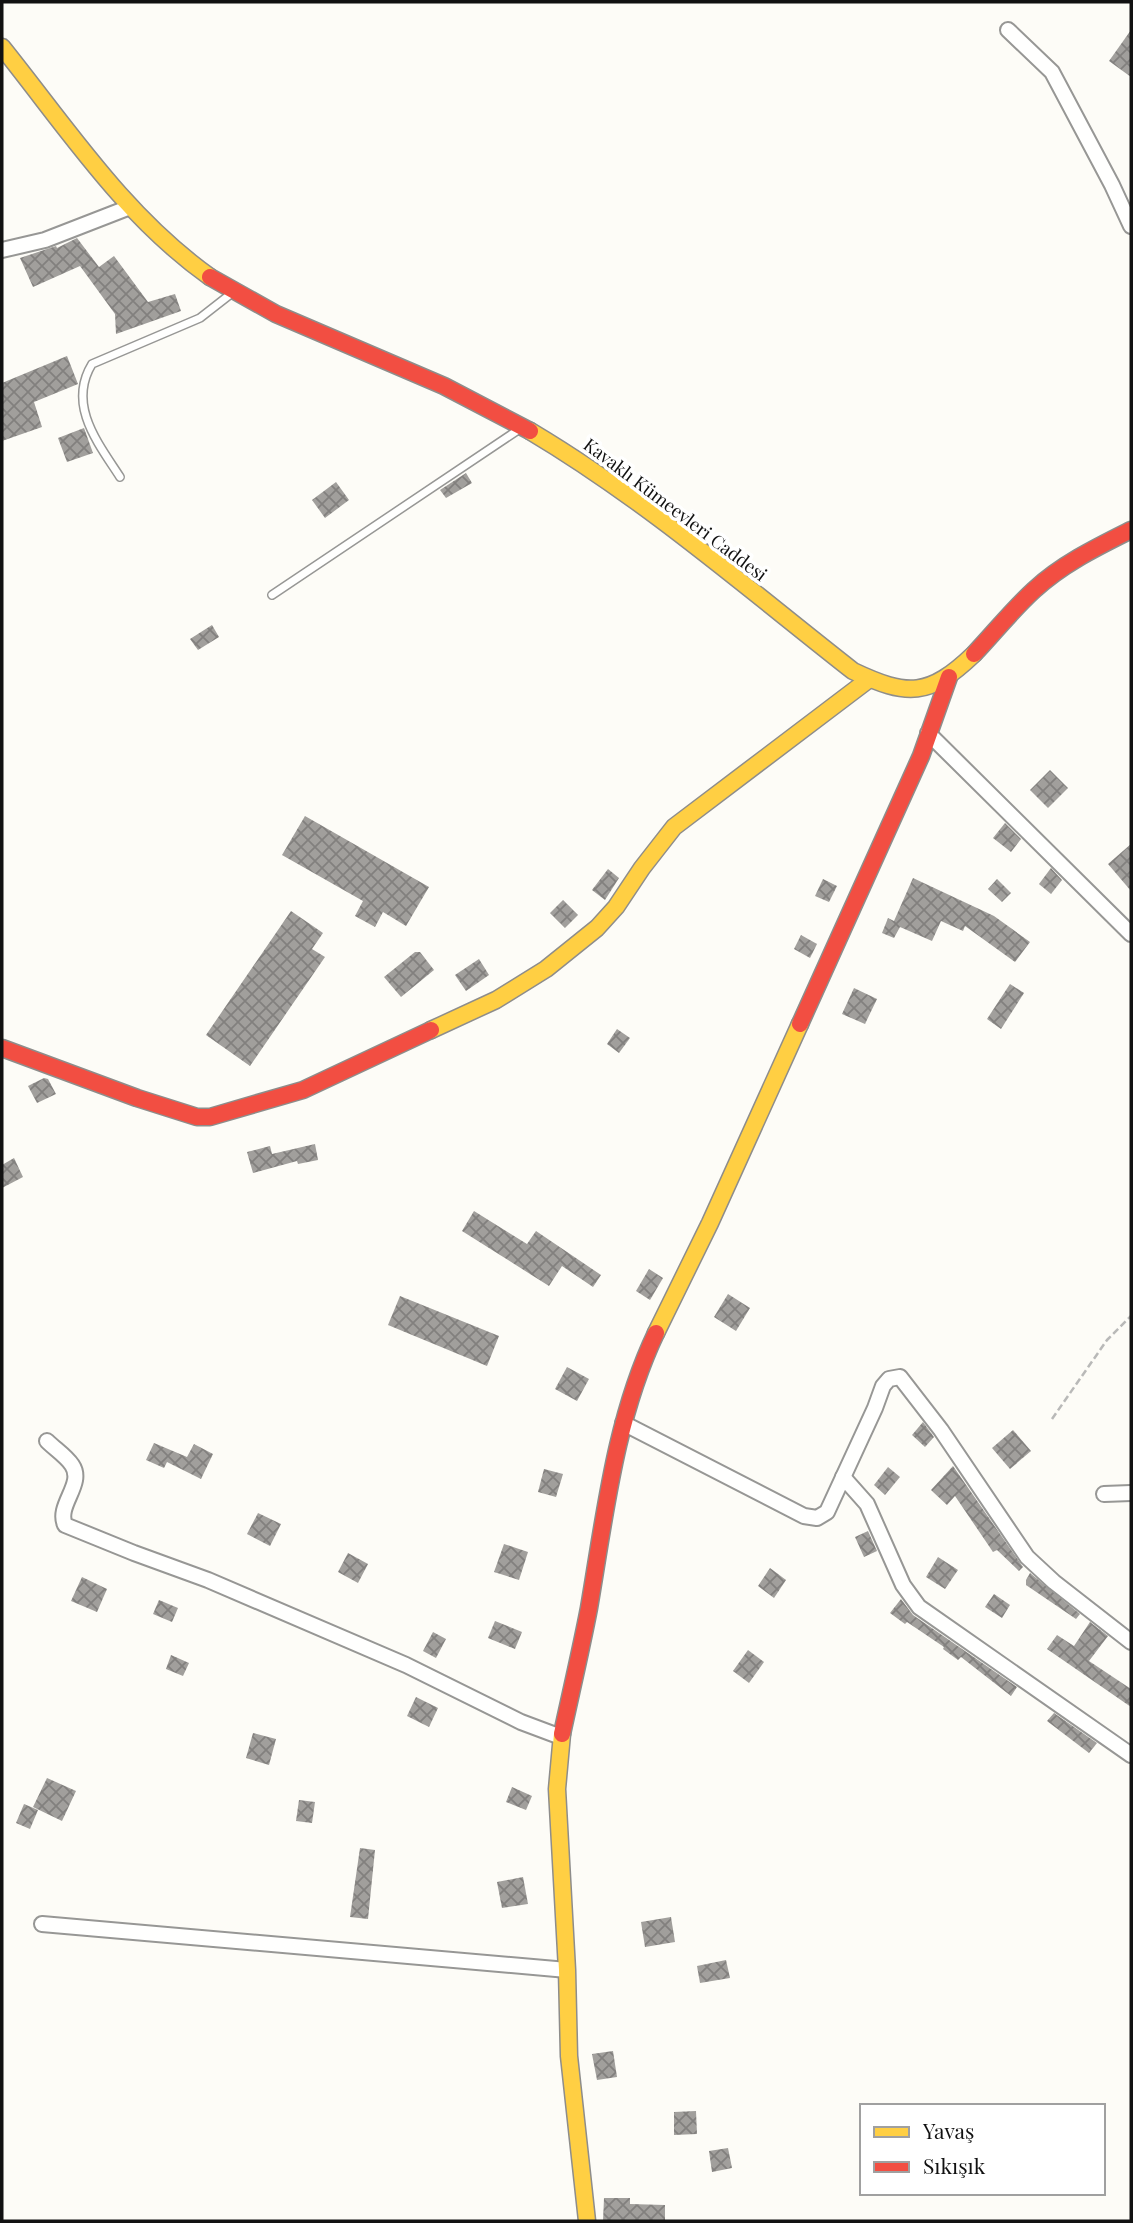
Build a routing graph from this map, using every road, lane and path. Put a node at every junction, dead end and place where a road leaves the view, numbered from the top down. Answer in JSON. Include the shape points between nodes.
{"nodes":[{"id":1,"x":1008,"y":30,"type":"dead end"},
{"id":2,"x":2,"y":47,"type":"edge"},
{"id":3,"x":130,"y":207,"type":"junction"},
{"id":4,"x":1131,"y":226,"type":"edge"},
{"id":5,"x":2,"y":250,"type":"edge"},
{"id":6,"x":233,"y":292,"type":"junction"},
{"id":7,"x":524,"y":426,"type":"junction"},
{"id":8,"x":120,"y":477,"type":"dead end"},
{"id":9,"x":1131,"y":530,"type":"edge"},
{"id":10,"x":272,"y":595,"type":"dead end"},
{"id":11,"x":949,"y":677,"type":"junction"},
{"id":12,"x":868,"y":680,"type":"junction"},
{"id":13,"x":928,"y":733,"type":"junction"},
{"id":14,"x":1131,"y":934,"type":"edge"},
{"id":15,"x":4,"y":1052,"type":"edge"},
{"id":16,"x":1131,"y":1316,"type":"edge"},
{"id":17,"x":1052,"y":1419,"type":"dead end"},
{"id":18,"x":623,"y":1423,"type":"junction"},
{"id":19,"x":47,"y":1441,"type":"dead end"},
{"id":20,"x":843,"y":1477,"type":"junction"},
{"id":21,"x":1131,"y":1493,"type":"edge"},
{"id":22,"x":1104,"y":1494,"type":"dead end"},
{"id":23,"x":1131,"y":1642,"type":"edge"},
{"id":24,"x":561,"y":1737,"type":"junction"},
{"id":25,"x":1131,"y":1755,"type":"edge"},
{"id":26,"x":41,"y":1924,"type":"dead end"},
{"id":27,"x":567,"y":1970,"type":"junction"},
{"id":28,"x":587,"y":2221,"type":"edge"}],
"edges":[{"from":1,"to":4,"type":"street","via":[[1052,72]]},
{"from":2,"to":3,"type":"street","name":"Kavaklı Kümeevleri Caddesi"},
{"from":3,"to":5,"type":"street","via":[[45,240]]},
{"from":3,"to":6,"type":"street","name":"Kavaklı Kümeevleri Caddesi","via":[[191,264]]},
{"from":6,"to":7,"type":"street","name":"Kavaklı Kümeevleri Caddesi","via":[[463,394]]},
{"from":6,"to":8,"type":"lane","via":[[200,318],[92,364],[84,384],[84,415]]},
{"from":7,"to":10,"type":"lane"},
{"from":7,"to":12,"type":"street","name":"Kavaklı Kümeevleri Caddesi","via":[[632,498]]},
{"from":9,"to":11,"type":"street","name":"Kavaklı Kümeevleri Caddesi","via":[[1035,589]]},
{"from":11,"to":12,"type":"street","name":"Kavaklı Kümeevleri Caddesi","via":[[938,685],[911,690]]},
{"from":11,"to":13,"type":"street"},
{"from":12,"to":15,"type":"street","via":[[674,827],[616,907],[546,969],[496,1000],[303,1090],[229,1113],[197,1117]]},
{"from":13,"to":14,"type":"street"},
{"from":13,"to":18,"type":"street","via":[[826,968],[639,1369]]},
{"from":16,"to":17,"type":"path","via":[[1107,1340]]},
{"from":18,"to":20,"type":"street","via":[[811,1519],[827,1512]]},
{"from":18,"to":24,"type":"street"},
{"from":19,"to":24,"type":"street","via":[[74,1471],[63,1510],[65,1525],[208,1580]]},
{"from":20,"to":23,"type":"street","via":[[883,1386],[900,1377],[1027,1558]]},
{"from":20,"to":25,"type":"street","via":[[867,1504],[903,1585],[919,1607]]},
{"from":21,"to":22,"type":"street"},
{"from":24,"to":27,"type":"street","via":[[556,1789]]},
{"from":26,"to":27,"type":"street"},
{"from":27,"to":28,"type":"street","via":[[569,2056]]}]}
